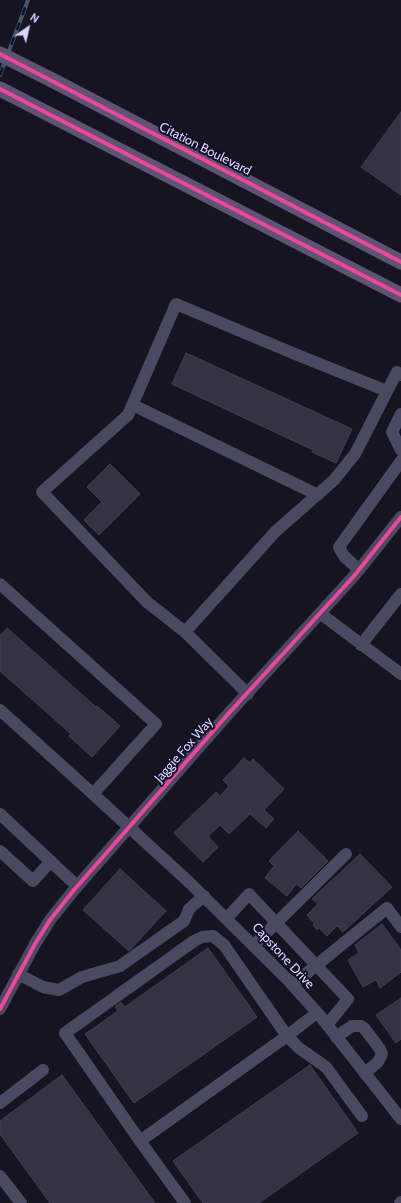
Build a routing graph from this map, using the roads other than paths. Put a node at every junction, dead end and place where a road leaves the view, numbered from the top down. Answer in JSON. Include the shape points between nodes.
{"nodes":[{"id":1,"x":0,"y":54,"type":"edge"},
{"id":2,"x":0,"y":89,"type":"edge"},
{"id":3,"x":401,"y":262,"type":"edge"},
{"id":4,"x":401,"y":295,"type":"edge"},
{"id":5,"x":401,"y":375,"type":"edge"},
{"id":6,"x":387,"y":391,"type":"junction"},
{"id":7,"x":133,"y":404,"type":"junction"},
{"id":8,"x":401,"y":414,"type":"edge"},
{"id":9,"x":401,"y":450,"type":"edge"},
{"id":10,"x":401,"y":461,"type":"edge"},
{"id":11,"x":318,"y":495,"type":"junction"},
{"id":12,"x":401,"y":518,"type":"edge"},
{"id":13,"x":359,"y":570,"type":"junction"},
{"id":14,"x":0,"y":584,"type":"edge"},
{"id":15,"x":401,"y":594,"type":"edge"},
{"id":16,"x":321,"y":614,"type":"junction"},
{"id":17,"x":185,"y":632,"type":"junction"},
{"id":18,"x":361,"y":645,"type":"junction"},
{"id":19,"x":401,"y":674,"type":"edge"},
{"id":20,"x":248,"y":694,"type":"junction"},
{"id":21,"x":0,"y":710,"type":"edge"},
{"id":22,"x":93,"y":794,"type":"junction"},
{"id":23,"x":0,"y":814,"type":"edge"},
{"id":24,"x":129,"y":828,"type":"junction"},
{"id":25,"x":0,"y":851,"type":"edge"},
{"id":26,"x":346,"y":854,"type":"dead end"},
{"id":27,"x":51,"y":861,"type":"junction"},
{"id":28,"x":77,"y":886,"type":"junction"},
{"id":29,"x":204,"y":896,"type":"junction"},
{"id":30,"x":227,"y":918,"type":"junction"},
{"id":31,"x":277,"y":923,"type":"junction"},
{"id":32,"x":401,"y":927,"type":"edge"},
{"id":33,"x":254,"y":945,"type":"junction"},
{"id":34,"x":316,"y":964,"type":"junction"},
{"id":35,"x":18,"y":974,"type":"junction"},
{"id":36,"x":292,"y":985,"type":"junction"},
{"id":37,"x":3,"y":993,"type":"edge"},
{"id":38,"x":0,"y":1009,"type":"edge"},
{"id":39,"x":317,"y":1013,"type":"junction"},
{"id":40,"x":327,"y":1025,"type":"junction"},
{"id":41,"x":287,"y":1036,"type":"junction"},
{"id":42,"x":336,"y":1037,"type":"junction"},
{"id":43,"x":43,"y":1070,"type":"dead end"},
{"id":44,"x":365,"y":1073,"type":"junction"},
{"id":45,"x":0,"y":1103,"type":"edge"},
{"id":46,"x":362,"y":1116,"type":"dead end"},
{"id":47,"x":401,"y":1119,"type":"edge"},
{"id":48,"x":140,"y":1141,"type":"junction"},
{"id":49,"x":0,"y":1176,"type":"edge"},
{"id":50,"x":21,"y":1203,"type":"edge"},
{"id":51,"x":184,"y":1203,"type":"edge"}],
"edges":[{"from":1,"to":3,"type":"main road","name":"Citation Boulevard","bridge":true},
{"from":2,"to":4,"type":"main road"},
{"from":5,"to":6,"type":"street","via":[[397,372]]},
{"from":6,"to":7,"type":"street","via":[[176,304]]},
{"from":6,"to":11,"type":"street","via":[[355,454]]},
{"from":7,"to":11,"type":"street"},
{"from":7,"to":17,"type":"street","via":[[128,415],[42,492],[147,602]]},
{"from":8,"to":9,"type":"street","via":[[392,432]]},
{"from":10,"to":13,"type":"street","via":[[339,547],[344,556]]},
{"from":11,"to":17,"type":"street","via":[[275,532]]},
{"from":12,"to":13,"type":"street","name":"Jaggie Fox Way"},
{"from":13,"to":16,"type":"street","name":"Jaggie Fox Way"},
{"from":14,"to":22,"type":"street","via":[[156,724]]},
{"from":15,"to":18,"type":"street"},
{"from":16,"to":18,"type":"street"},
{"from":16,"to":20,"type":"street","name":"Jaggie Fox Way"},
{"from":17,"to":20,"type":"street"},
{"from":18,"to":19,"type":"street"},
{"from":20,"to":24,"type":"street","name":"Jaggie Fox Way"},
{"from":21,"to":22,"type":"street","name":"Capstone Drive"},
{"from":22,"to":24,"type":"street","name":"Capstone Drive"},
{"from":23,"to":27,"type":"street"},
{"from":24,"to":28,"type":"street","name":"Jaggie Fox Way"},
{"from":24,"to":29,"type":"street","name":"Capstone Drive"},
{"from":25,"to":27,"type":"street","via":[[32,881]]},
{"from":26,"to":31,"type":"street"},
{"from":27,"to":28,"type":"street"},
{"from":28,"to":35,"type":"street","name":"Jaggie Fox Way","via":[[50,920]]},
{"from":29,"to":30,"type":"street","name":"Capstone Drive"},
{"from":29,"to":35,"type":"street","via":[[189,909],[184,922],[120,966],[82,977],[58,990],[43,987]]},
{"from":30,"to":31,"type":"street","via":[[249,894]]},
{"from":30,"to":33,"type":"street","name":"Capstone Drive"},
{"from":31,"to":33,"type":"street"},
{"from":31,"to":34,"type":"street"},
{"from":32,"to":34,"type":"street","via":[[387,908]]},
{"from":33,"to":36,"type":"street","name":"Capstone Drive"},
{"from":34,"to":36,"type":"street"},
{"from":34,"to":40,"type":"street","via":[[348,999]]},
{"from":35,"to":37,"type":"street","name":"Jaggie Fox Way"},
{"from":36,"to":39,"type":"street","name":"Capstone Drive"},
{"from":37,"to":38,"type":"street","name":"Jaggie Fox Way"},
{"from":39,"to":40,"type":"street","name":"Capstone Drive"},
{"from":39,"to":41,"type":"street"},
{"from":40,"to":42,"type":"street","name":"Capstone Drive"},
{"from":41,"to":46,"type":"street","via":[[326,1067]]},
{"from":41,"to":48,"type":"street"},
{"from":41,"to":48,"type":"street","via":[[224,945],[218,939],[208,936],[194,941],[64,1033]]},
{"from":42,"to":44,"type":"street","name":"Capstone Drive"},
{"from":42,"to":44,"type":"street","via":[[352,1026],[364,1028],[382,1054],[378,1062]]},
{"from":43,"to":45,"type":"street"},
{"from":44,"to":47,"type":"street","name":"Capstone Drive"},
{"from":48,"to":51,"type":"street"},
{"from":49,"to":50,"type":"street"}]}
